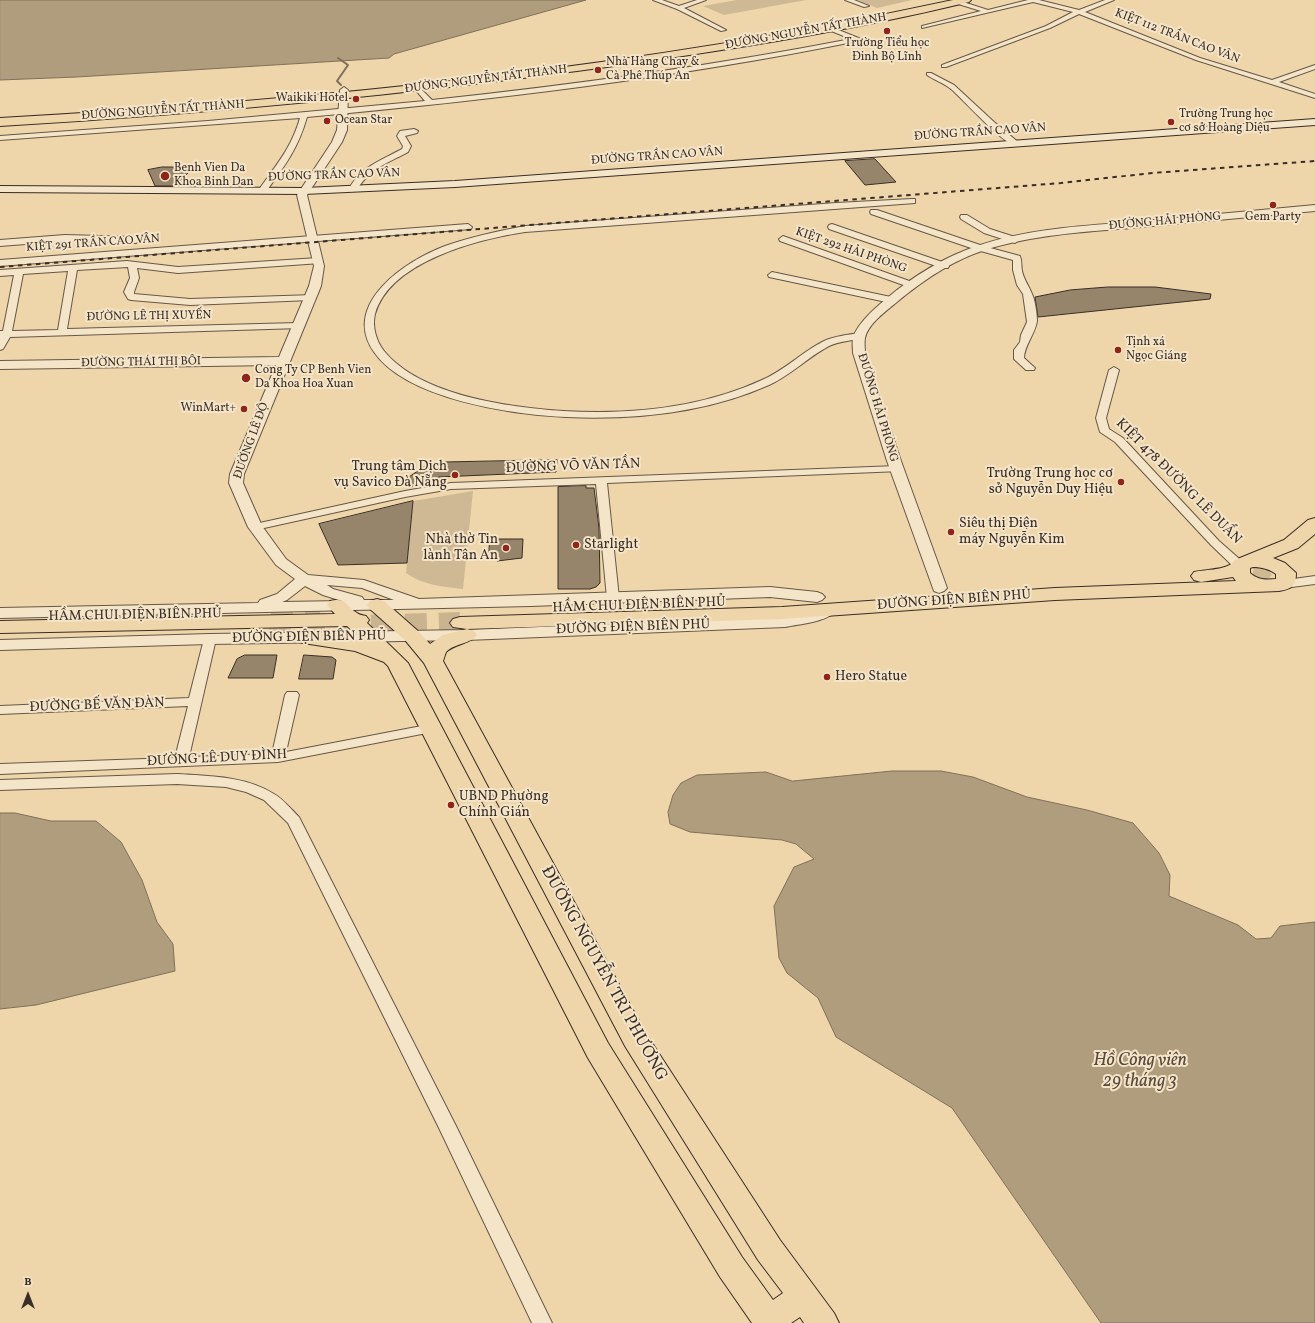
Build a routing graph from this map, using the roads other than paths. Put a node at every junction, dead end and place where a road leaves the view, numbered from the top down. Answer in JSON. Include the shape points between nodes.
{"nodes":[{"id":1,"x":656,"y":0,"type":"edge"},
{"id":2,"x":691,"y":0,"type":"edge"},
{"id":3,"x":703,"y":0,"type":"edge"},
{"id":4,"x":848,"y":0,"type":"edge"},
{"id":5,"x":940,"y":0,"type":"edge"},
{"id":6,"x":1034,"y":0,"type":"edge"},
{"id":7,"x":1111,"y":0,"type":"edge"},
{"id":8,"x":962,"y":1,"type":"edge"},
{"id":9,"x":866,"y":6,"type":"dead end"},
{"id":10,"x":676,"y":7,"type":"junction"},
{"id":11,"x":988,"y":11,"type":"junction"},
{"id":12,"x":1079,"y":12,"type":"junction"},
{"id":13,"x":821,"y":25,"type":"junction"},
{"id":14,"x":924,"y":27,"type":"dead end"},
{"id":15,"x":832,"y":29,"type":"junction"},
{"id":16,"x":723,"y":30,"type":"dead end"},
{"id":17,"x":615,"y":60,"type":"junction"},
{"id":18,"x":944,"y":66,"type":"dead end"},
{"id":19,"x":1315,"y":67,"type":"edge"},
{"id":20,"x":929,"y":74,"type":"dead end"},
{"id":21,"x":1271,"y":83,"type":"junction"},
{"id":22,"x":417,"y":88,"type":"junction"},
{"id":23,"x":344,"y":93,"type":"junction"},
{"id":24,"x":1315,"y":96,"type":"edge"},
{"id":25,"x":430,"y":103,"type":"junction"},
{"id":26,"x":343,"y":112,"type":"junction"},
{"id":27,"x":304,"y":116,"type":"junction"},
{"id":28,"x":0,"y":117,"type":"edge"},
{"id":29,"x":46,"y":117,"type":"junction"},
{"id":30,"x":0,"y":122,"type":"edge"},
{"id":31,"x":1315,"y":122,"type":"edge"},
{"id":32,"x":414,"y":131,"type":"dead end"},
{"id":33,"x":0,"y":138,"type":"edge"},
{"id":34,"x":1015,"y":144,"type":"junction"},
{"id":35,"x":0,"y":189,"type":"edge"},
{"id":36,"x":353,"y":189,"type":"junction"},
{"id":37,"x":262,"y":191,"type":"junction"},
{"id":38,"x":304,"y":191,"type":"junction"},
{"id":39,"x":912,"y":201,"type":"dead end"},
{"id":40,"x":1315,"y":208,"type":"edge"},
{"id":41,"x":874,"y":212,"type":"dead end"},
{"id":42,"x":964,"y":217,"type":"dead end"},
{"id":43,"x":468,"y":227,"type":"dead end"},
{"id":44,"x":832,"y":227,"type":"dead end"},
{"id":45,"x":314,"y":239,"type":"junction"},
{"id":46,"x":783,"y":239,"type":"dead end"},
{"id":47,"x":136,"y":240,"type":"dead end"},
{"id":48,"x":1015,"y":240,"type":"junction"},
{"id":49,"x":0,"y":243,"type":"edge"},
{"id":50,"x":980,"y":248,"type":"junction"},
{"id":51,"x":318,"y":261,"type":"junction"},
{"id":52,"x":0,"y":264,"type":"edge"},
{"id":53,"x":131,"y":264,"type":"junction"},
{"id":54,"x":945,"y":266,"type":"junction"},
{"id":55,"x":72,"y":267,"type":"junction"},
{"id":56,"x":19,"y":272,"type":"junction"},
{"id":57,"x":0,"y":273,"type":"edge"},
{"id":58,"x":772,"y":275,"type":"dead end"},
{"id":59,"x":912,"y":285,"type":"junction"},
{"id":60,"x":311,"y":297,"type":"junction"},
{"id":61,"x":891,"y":300,"type":"junction"},
{"id":62,"x":298,"y":326,"type":"junction"},
{"id":63,"x":62,"y":332,"type":"junction"},
{"id":64,"x":3,"y":333,"type":"edge"},
{"id":65,"x":859,"y":336,"type":"junction"},
{"id":66,"x":0,"y":347,"type":"edge"},
{"id":67,"x":282,"y":361,"type":"junction"},
{"id":68,"x":0,"y":365,"type":"edge"},
{"id":69,"x":1030,"y":368,"type":"dead end"},
{"id":70,"x":1114,"y":370,"type":"dead end"},
{"id":71,"x":897,"y":469,"type":"junction"},
{"id":72,"x":601,"y":481,"type":"junction"},
{"id":73,"x":1315,"y":524,"type":"edge"},
{"id":74,"x":255,"y":527,"type":"junction"},
{"id":75,"x":1291,"y":544,"type":"junction"},
{"id":76,"x":1242,"y":566,"type":"junction"},
{"id":77,"x":1315,"y":575,"type":"edge"},
{"id":78,"x":1284,"y":576,"type":"junction"},
{"id":79,"x":304,"y":579,"type":"junction"},
{"id":80,"x":1315,"y":580,"type":"edge"},
{"id":81,"x":1263,"y":586,"type":"junction"},
{"id":82,"x":939,"y":588,"type":"junction"},
{"id":83,"x":613,"y":598,"type":"junction"},
{"id":84,"x":332,"y":599,"type":"junction"},
{"id":85,"x":823,"y":603,"type":"junction"},
{"id":86,"x":422,"y":604,"type":"junction"},
{"id":87,"x":376,"y":605,"type":"junction"},
{"id":88,"x":240,"y":608,"type":"junction"},
{"id":89,"x":0,"y":613,"type":"edge"},
{"id":90,"x":0,"y":619,"type":"edge"},
{"id":91,"x":351,"y":619,"type":"junction"},
{"id":92,"x":463,"y":623,"type":"junction"},
{"id":93,"x":0,"y":627,"type":"edge"},
{"id":94,"x":0,"y":636,"type":"edge"},
{"id":95,"x":412,"y":636,"type":"junction"},
{"id":96,"x":371,"y":637,"type":"junction"},
{"id":97,"x":303,"y":638,"type":"junction"},
{"id":98,"x":210,"y":639,"type":"junction"},
{"id":99,"x":0,"y":645,"type":"edge"},
{"id":100,"x":433,"y":661,"type":"junction"},
{"id":101,"x":397,"y":664,"type":"junction"},
{"id":102,"x":292,"y":695,"type":"dead end"},
{"id":103,"x":194,"y":702,"type":"junction"},
{"id":104,"x":0,"y":710,"type":"edge"},
{"id":105,"x":432,"y":728,"type":"junction"},
{"id":106,"x":278,"y":758,"type":"junction"},
{"id":107,"x":180,"y":762,"type":"junction"},
{"id":108,"x":0,"y":770,"type":"edge"},
{"id":109,"x":0,"y":785,"type":"edge"},
{"id":110,"x":804,"y":1297,"type":"junction"},
{"id":111,"x":770,"y":1321,"type":"edge"},
{"id":112,"x":542,"y":1323,"type":"edge"},
{"id":113,"x":823,"y":1323,"type":"edge"}],
"edges":[{"from":1,"to":10,"type":"street"},
{"from":2,"to":10,"type":"street"},
{"from":3,"to":10,"type":"street"},
{"from":4,"to":9,"type":"street"},
{"from":5,"to":13,"type":"main road","name":"ĐƯỜNG NGUYỄN TẤT THÀNH"},
{"from":6,"to":11,"type":"street"},
{"from":6,"to":12,"type":"street","name":"KIỆT 112 TRẦN CAO VÂN"},
{"from":7,"to":12,"type":"street"},
{"from":8,"to":11,"type":"street"},
{"from":8,"to":15,"type":"main road","name":"ĐƯỜNG NGUYỄN TẤT THÀNH"},
{"from":10,"to":16,"type":"street"},
{"from":11,"to":14,"type":"street"},
{"from":12,"to":18,"type":"street","via":[[1048,27]]},
{"from":12,"to":21,"type":"street","name":"KIỆT 112 TRẦN CAO VÂN","via":[[1198,59]]},
{"from":13,"to":15,"type":"street"},
{"from":13,"to":17,"type":"main road","name":"ĐƯỜNG NGUYỄN TẤT THÀNH"},
{"from":15,"to":17,"type":"main road","name":"ĐƯỜNG NGUYỄN TẤT THÀNH","via":[[744,44]]},
{"from":15,"to":25,"type":"street","via":[[858,39],[740,61]]},
{"from":17,"to":22,"type":"main road","name":"ĐƯỜNG NGUYỄN TẤT THÀNH","via":[[512,78]]},
{"from":17,"to":23,"type":"main road","name":"ĐƯỜNG NGUYỄN TẤT THÀNH"},
{"from":19,"to":21,"type":"street"},
{"from":20,"to":34,"type":"street","via":[[952,86]]},
{"from":21,"to":24,"type":"street","name":"KIỆT 112 TRẦN CAO VÂN"},
{"from":22,"to":23,"type":"main road","name":"ĐƯỜNG NGUYỄN TẤT THÀNH"},
{"from":22,"to":25,"type":"street"},
{"from":23,"to":26,"type":"street"},
{"from":23,"to":29,"type":"main road","name":"ĐƯỜNG NGUYỄN TẤT THÀNH"},
{"from":25,"to":26,"type":"street"},
{"from":26,"to":27,"type":"street"},
{"from":26,"to":38,"type":"street","via":[[342,130],[337,142]]},
{"from":27,"to":33,"type":"street"},
{"from":27,"to":37,"type":"street","via":[[298,137],[286,159]]},
{"from":28,"to":29,"type":"main road","name":"ĐƯỜNG NGUYỄN TẤT THÀNH"},
{"from":29,"to":30,"type":"main road","name":"ĐƯỜNG NGUYỄN TẤT THÀNH"},
{"from":31,"to":34,"type":"main road","name":"ĐƯỜNG TRẦN CAO VÂN"},
{"from":32,"to":36,"type":"street","via":[[403,133],[401,136],[406,146],[405,150],[366,172]]},
{"from":34,"to":36,"type":"main road","name":"ĐƯỜNG TRẦN CAO VÂN","via":[[496,182]]},
{"from":35,"to":37,"type":"main road","name":"ĐƯỜNG TRẦN CAO VÂN"},
{"from":36,"to":38,"type":"main road","name":"ĐƯỜNG TRẦN CAO VÂN"},
{"from":37,"to":38,"type":"main road","name":"ĐƯỜNG TRẦN CAO VÂN"},
{"from":38,"to":45,"type":"street","name":"ĐƯỜNG LÊ ĐỘ","via":[[302,195]]},
{"from":39,"to":65,"type":"street","via":[[530,229],[496,235],[443,251],[406,270],[390,283],[376,300],[369,326],[373,343],[390,362],[405,374],[433,388],[518,411],[589,415],[647,413],[706,402],[766,382],[824,345]]},
{"from":40,"to":48,"type":"street","name":"ĐƯỜNG HẢI PHÒNG","via":[[1074,230]]},
{"from":41,"to":50,"type":"street"},
{"from":42,"to":48,"type":"street","name":"ĐƯỜNG HẢI PHÒNG","via":[[987,231]]},
{"from":43,"to":45,"type":"street","name":"KIỆT 291 TRẦN CAO VÂN"},
{"from":44,"to":54,"type":"street"},
{"from":45,"to":51,"type":"street","name":"ĐƯỜNG LÊ ĐỘ"},
{"from":45,"to":52,"type":"street","name":"KIỆT 291 TRẦN CAO VÂN"},
{"from":46,"to":59,"type":"street","name":"KIỆT 292 HẢI PHÒNG"},
{"from":47,"to":49,"type":"street","via":[[65,238]]},
{"from":48,"to":50,"type":"street","name":"ĐƯỜNG HẢI PHÒNG"},
{"from":50,"to":54,"type":"street","name":"ĐƯỜNG HẢI PHÒNG"},
{"from":50,"to":69,"type":"street","via":[[1017,258],[1022,285],[1028,294],[1032,322],[1026,335],[1026,342],[1019,350],[1019,359]]},
{"from":51,"to":53,"type":"street","via":[[178,270]]},
{"from":51,"to":60,"type":"street","name":"ĐƯỜNG LÊ ĐỘ","via":[[319,269]]},
{"from":53,"to":55,"type":"street"},
{"from":53,"to":60,"type":"street","via":[[135,272],[129,292],[131,297],[190,302]]},
{"from":54,"to":59,"type":"street","name":"ĐƯỜNG HẢI PHÒNG"},
{"from":55,"to":56,"type":"street"},
{"from":55,"to":63,"type":"street"},
{"from":56,"to":57,"type":"street"},
{"from":56,"to":64,"type":"street"},
{"from":58,"to":61,"type":"street"},
{"from":59,"to":61,"type":"street","name":"ĐƯỜNG HẢI PHÒNG"},
{"from":60,"to":62,"type":"street","name":"ĐƯỜNG LÊ ĐỘ"},
{"from":61,"to":65,"type":"street","name":"ĐƯỜNG HẢI PHÒNG"},
{"from":62,"to":63,"type":"street","name":"ĐƯỜNG LÊ THỊ XUYẾN"},
{"from":62,"to":67,"type":"street","name":"ĐƯỜNG LÊ ĐỘ"},
{"from":63,"to":64,"type":"street","name":"ĐƯỜNG LÊ THỊ XUYẾN"},
{"from":64,"to":66,"type":"street"},
{"from":65,"to":71,"type":"street","name":"ĐƯỜNG HẢI PHÒNG","via":[[859,353]]},
{"from":67,"to":68,"type":"street","name":"ĐƯỜNG THÁI THỊ BÔI"},
{"from":67,"to":74,"type":"street","name":"ĐƯỜNG LÊ ĐỘ","via":[[237,474],[236,484]]},
{"from":70,"to":76,"type":"street","name":"KIỆT 478 ĐƯỜNG LÊ DUẨN","via":[[1101,418],[1104,430],[1119,440],[1215,543]]},
{"from":71,"to":72,"type":"street","name":"ĐƯỜNG VÕ VĂN TẦN"},
{"from":71,"to":82,"type":"street","name":"ĐƯỜNG HẢI PHÒNG"},
{"from":72,"to":74,"type":"street","name":"ĐƯỜNG VÕ VĂN TẦN","via":[[451,486]]},
{"from":72,"to":83,"type":"street"},
{"from":73,"to":75,"type":"main road"},
{"from":74,"to":79,"type":"street","name":"ĐƯỜNG LÊ ĐỘ","via":[[281,562]]},
{"from":75,"to":76,"type":"main road"},
{"from":75,"to":78,"type":"main road"},
{"from":76,"to":78,"type":"main road","via":[[1266,562]]},
{"from":76,"to":81,"type":"main road","via":[[1239,573],[1242,577]]},
{"from":76,"to":82,"type":"main road","name":"ĐƯỜNG ĐIỆN BIÊN PHỦ","via":[[1206,576]]},
{"from":77,"to":78,"type":"street"},
{"from":78,"to":80,"type":"street"},
{"from":78,"to":81,"type":"main road","name":"ĐƯỜNG ĐIỆN BIÊN PHỦ"},
{"from":79,"to":84,"type":"street","name":"ĐƯỜNG LÊ ĐỘ"},
{"from":79,"to":86,"type":"street","via":[[364,584]]},
{"from":79,"to":88,"type":"street","via":[[291,591],[271,602]]},
{"from":81,"to":85,"type":"main road","name":"ĐƯỜNG ĐIỆN BIÊN PHỦ"},
{"from":82,"to":85,"type":"main road","name":"ĐƯỜNG ĐIỆN BIÊN PHỦ"},
{"from":83,"to":85,"type":"street","name":"ĐƯỜNG ĐIỆN BIÊN PHỦ","via":[[770,592]]},
{"from":83,"to":86,"type":"street","name":"ĐƯỜNG ĐIỆN BIÊN PHỦ"},
{"from":84,"to":87,"type":"street","name":"ĐƯỜNG ĐIỆN BIÊN PHỦ"},
{"from":84,"to":88,"type":"street","name":"ĐƯỜNG ĐIỆN BIÊN PHỦ"},
{"from":84,"to":91,"type":"main road"},
{"from":85,"to":92,"type":"main road","name":"HẦM CHUI ĐIỆN BIÊN PHỦ"},
{"from":86,"to":87,"type":"street","name":"ĐƯỜNG ĐIỆN BIÊN PHỦ"},
{"from":87,"to":95,"type":"main road"},
{"from":88,"to":89,"type":"street","name":"ĐƯỜNG ĐIỆN BIÊN PHỦ"},
{"from":90,"to":94,"type":"main road","name":"HẦM CHUI ĐIỆN BIÊN PHỦ","via":[[270,621]]},
{"from":91,"to":93,"type":"main road"},
{"from":91,"to":95,"type":"main road","via":[[379,622]]},
{"from":91,"to":96,"type":"main road"},
{"from":92,"to":95,"type":"street","name":"ĐƯỜNG ĐIỆN BIÊN PHỦ"},
{"from":92,"to":100,"type":"main road","name":"HẦM CHUI ĐIỆN BIÊN PHỦ","via":[[435,651]]},
{"from":95,"to":96,"type":"street","name":"ĐƯỜNG ĐIỆN BIÊN PHỦ"},
{"from":95,"to":100,"type":"main road","name":"ĐƯỜNG NGUYỄN TRI PHƯƠNG"},
{"from":96,"to":97,"type":"street","name":"ĐƯỜNG ĐIỆN BIÊN PHỦ"},
{"from":96,"to":101,"type":"main road"},
{"from":97,"to":98,"type":"street","name":"ĐƯỜNG ĐIỆN BIÊN PHỦ"},
{"from":97,"to":101,"type":"main road","via":[[360,646],[375,651]]},
{"from":98,"to":99,"type":"street","name":"ĐƯỜNG ĐIỆN BIÊN PHỦ"},
{"from":98,"to":103,"type":"street"},
{"from":100,"to":110,"type":"main road","name":"ĐƯỜNG NGUYỄN TRI PHƯƠNG","via":[[635,1039],[769,1250]]},
{"from":101,"to":105,"type":"main road"},
{"from":102,"to":106,"type":"street"},
{"from":103,"to":104,"type":"street","name":"ĐƯỜNG BẾ VĂN ĐÀN"},
{"from":103,"to":107,"type":"street"},
{"from":105,"to":106,"type":"street","name":"ĐƯỜNG LÊ DUY ĐÌNH"},
{"from":105,"to":111,"type":"main road","via":[[598,1050],[731,1267]]},
{"from":106,"to":107,"type":"street","name":"ĐƯỜNG LÊ DUY ĐÌNH"},
{"from":107,"to":108,"type":"street","name":"ĐƯỜNG LÊ DUY ĐÌNH"},
{"from":109,"to":112,"type":"street","via":[[177,779],[226,782],[269,797],[294,820]]},
{"from":110,"to":111,"type":"main road"},
{"from":110,"to":113,"type":"main road","name":"ĐƯỜNG NGUYỄN TRI PHƯƠNG"}]}
